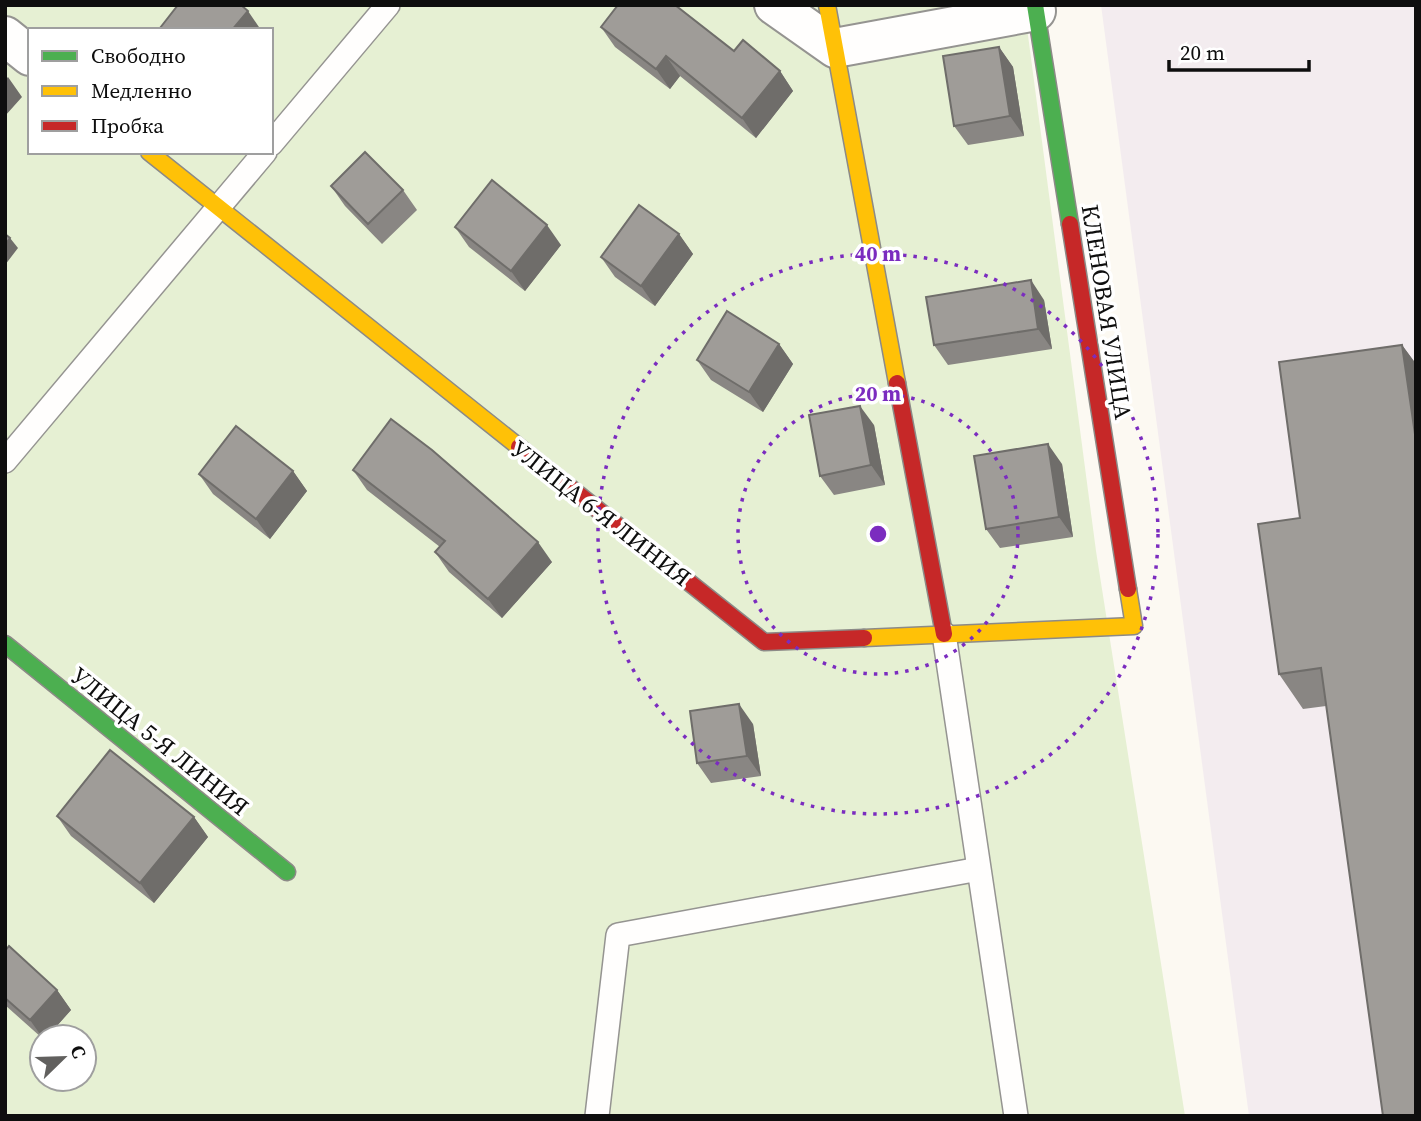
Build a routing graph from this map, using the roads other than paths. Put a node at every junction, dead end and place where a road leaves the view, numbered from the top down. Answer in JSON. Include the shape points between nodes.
{"nodes":[{"id":1,"x":388,"y":5,"type":"edge"},
{"id":2,"x":775,"y":5,"type":"edge"},
{"id":3,"x":827,"y":5,"type":"edge"},
{"id":4,"x":1036,"y":8,"type":"edge"},
{"id":5,"x":5,"y":36,"type":"edge"},
{"id":6,"x":835,"y":48,"type":"junction"},
{"id":7,"x":28,"y":54,"type":"edge"},
{"id":8,"x":273,"y":142,"type":"edge"},
{"id":9,"x":151,"y":154,"type":"edge"},
{"id":10,"x":263,"y":154,"type":"edge"},
{"id":11,"x":218,"y":208,"type":"junction"},
{"id":12,"x":5,"y":461,"type":"edge"},
{"id":13,"x":1134,"y":626,"type":"joint"},
{"id":14,"x":944,"y":634,"type":"junction"},
{"id":15,"x":5,"y":644,"type":"edge"},
{"id":16,"x":979,"y":869,"type":"junction"},
{"id":17,"x":287,"y":872,"type":"dead end"},
{"id":18,"x":597,"y":1116,"type":"edge"},
{"id":19,"x":1016,"y":1116,"type":"edge"}],
"edges":[{"from":1,"to":8,"type":"lane"},
{"from":2,"to":6,"type":"street"},
{"from":3,"to":6,"type":"street"},
{"from":4,"to":6,"type":"street"},
{"from":4,"to":13,"type":"street","name":"КЛЕНОВАЯ УЛИЦА"},
{"from":5,"to":7,"type":"street"},
{"from":6,"to":14,"type":"street"},
{"from":9,"to":11,"type":"street","name":"УЛИЦА 6-Я ЛИНИЯ"},
{"from":10,"to":11,"type":"lane"},
{"from":11,"to":12,"type":"lane"},
{"from":11,"to":14,"type":"street","name":"УЛИЦА 6-Я ЛИНИЯ","via":[[764,642]]},
{"from":13,"to":14,"type":"street","name":"УЛИЦА 6-Я ЛИНИЯ"},
{"from":14,"to":16,"type":"lane"},
{"from":15,"to":17,"type":"street","name":"УЛИЦА 5-Я ЛИНИЯ"},
{"from":16,"to":18,"type":"lane","via":[[618,935]]},
{"from":16,"to":19,"type":"lane"}]}
